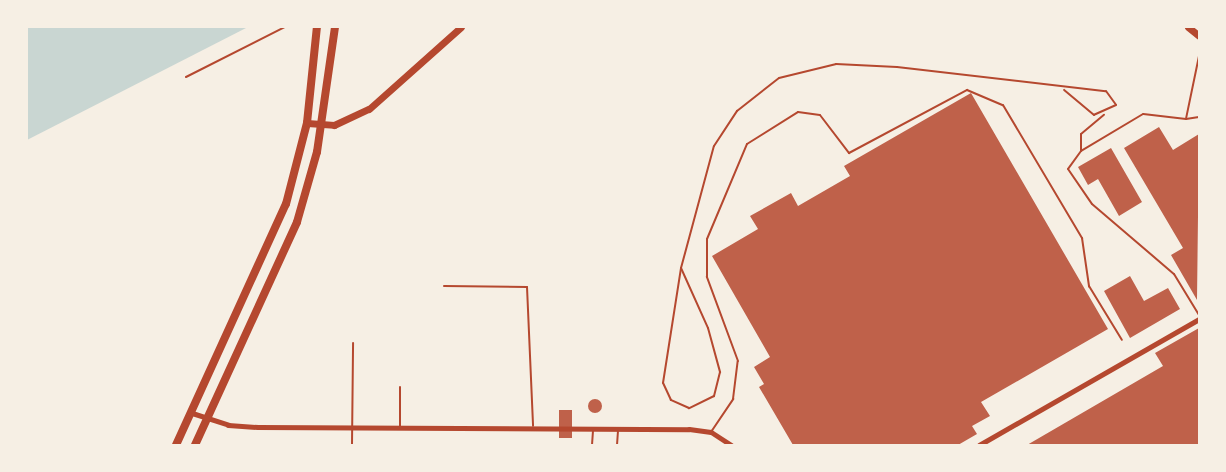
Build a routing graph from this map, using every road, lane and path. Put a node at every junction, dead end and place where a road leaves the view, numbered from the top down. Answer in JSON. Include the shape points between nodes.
{"nodes":[{"id":1,"x":285,"y":27,"type":"edge"},
{"id":2,"x":317,"y":27,"type":"edge"},
{"id":3,"x":335,"y":27,"type":"edge"},
{"id":4,"x":461,"y":27,"type":"edge"},
{"id":5,"x":1188,"y":27,"type":"edge"},
{"id":6,"x":1199,"y":36,"type":"edge"},
{"id":7,"x":1199,"y":56,"type":"edge"},
{"id":8,"x":186,"y":77,"type":"dead end"},
{"id":9,"x":1064,"y":90,"type":"junction"},
{"id":10,"x":1104,"y":115,"type":"junction"},
{"id":11,"x":1199,"y":117,"type":"edge"},
{"id":12,"x":1186,"y":119,"type":"junction"},
{"id":13,"x":307,"y":123,"type":"junction"},
{"id":14,"x":322,"y":126,"type":"junction"},
{"id":15,"x":1081,"y":151,"type":"junction"},
{"id":16,"x":681,"y":268,"type":"junction"},
{"id":17,"x":444,"y":286,"type":"dead end"},
{"id":18,"x":1199,"y":317,"type":"edge"},
{"id":19,"x":1122,"y":340,"type":"dead end"},
{"id":20,"x":353,"y":343,"type":"dead end"},
{"id":21,"x":400,"y":387,"type":"dead end"},
{"id":22,"x":192,"y":413,"type":"junction"},
{"id":23,"x":208,"y":419,"type":"junction"},
{"id":24,"x":533,"y":426,"type":"junction"},
{"id":25,"x":593,"y":426,"type":"junction"},
{"id":26,"x":618,"y":427,"type":"junction"},
{"id":27,"x":352,"y":428,"type":"junction"},
{"id":28,"x":400,"y":428,"type":"junction"},
{"id":29,"x":711,"y":432,"type":"junction"},
{"id":30,"x":177,"y":445,"type":"edge"},
{"id":31,"x":195,"y":445,"type":"edge"},
{"id":32,"x":352,"y":445,"type":"edge"},
{"id":33,"x":592,"y":445,"type":"edge"},
{"id":34,"x":618,"y":445,"type":"edge"},
{"id":35,"x":731,"y":445,"type":"edge"},
{"id":36,"x":979,"y":445,"type":"edge"}],
"edges":[{"from":1,"to":8,"type":"lane"},
{"from":2,"to":13,"type":"main road"},
{"from":3,"to":14,"type":"main road"},
{"from":4,"to":14,"type":"street","via":[[381,101],[343,122]]},
{"from":5,"to":6,"type":"street"},
{"from":7,"to":12,"type":"lane"},
{"from":9,"to":10,"type":"lane","via":[[1094,115]]},
{"from":9,"to":10,"type":"lane","via":[[1113,95],[1116,105]]},
{"from":9,"to":16,"type":"lane","via":[[995,77],[853,64],[816,66],[779,78],[737,111],[714,146]]},
{"from":10,"to":15,"type":"lane","via":[[1081,134]]},
{"from":11,"to":12,"type":"lane"},
{"from":12,"to":15,"type":"lane","via":[[1143,114]]},
{"from":13,"to":14,"type":"street"},
{"from":13,"to":22,"type":"main road","via":[[298,169],[271,244]]},
{"from":14,"to":23,"type":"main road","via":[[284,258]]},
{"from":15,"to":18,"type":"lane","via":[[1068,169],[1072,181],[1174,274]]},
{"from":16,"to":16,"type":"lane","via":[[708,328],[720,372],[714,396],[689,408],[671,400],[663,383]]},
{"from":17,"to":24,"type":"lane","via":[[526,287]]},
{"from":18,"to":36,"type":"street"},
{"from":19,"to":29,"type":"lane","via":[[1089,286],[1082,238],[1004,105],[982,92],[967,90],[849,153],[820,115],[798,112],[747,144],[707,239],[707,277],[734,342],[738,371],[733,399]]},
{"from":20,"to":27,"type":"lane"},
{"from":21,"to":28,"type":"lane"},
{"from":22,"to":23,"type":"street"},
{"from":22,"to":30,"type":"main road"},
{"from":23,"to":27,"type":"street","via":[[248,426]]},
{"from":23,"to":31,"type":"main road"},
{"from":24,"to":25,"type":"street"},
{"from":24,"to":28,"type":"street"},
{"from":25,"to":26,"type":"street"},
{"from":25,"to":33,"type":"lane"},
{"from":26,"to":29,"type":"street"},
{"from":26,"to":34,"type":"lane"},
{"from":27,"to":28,"type":"street"},
{"from":27,"to":32,"type":"lane"},
{"from":29,"to":35,"type":"street"}]}
